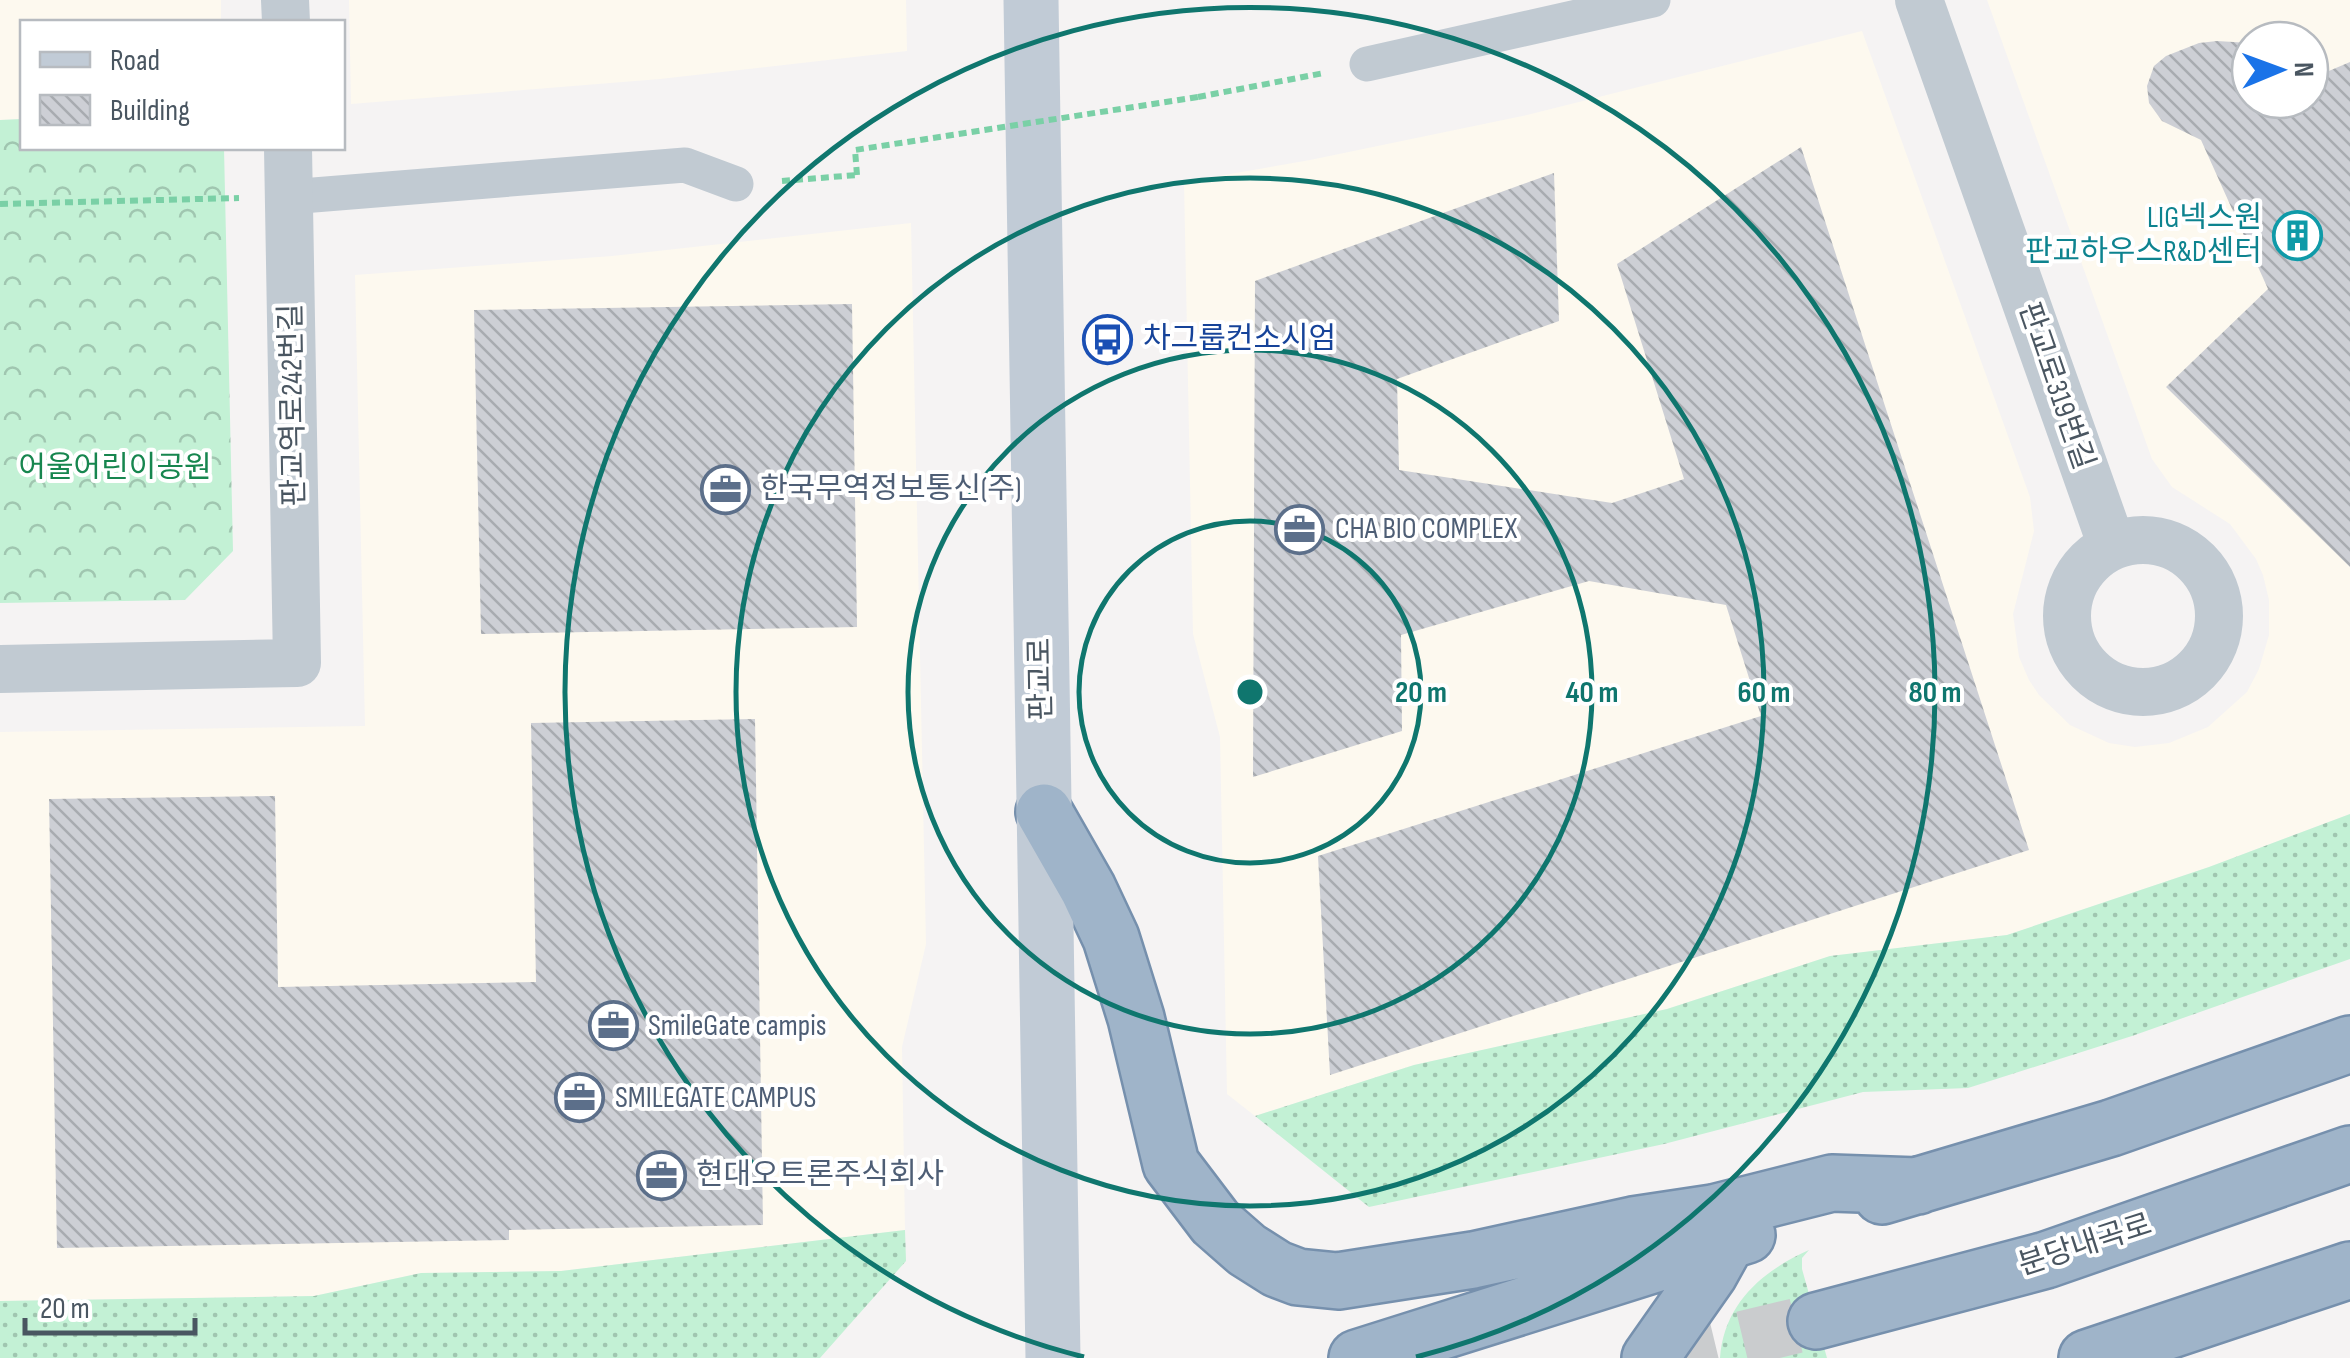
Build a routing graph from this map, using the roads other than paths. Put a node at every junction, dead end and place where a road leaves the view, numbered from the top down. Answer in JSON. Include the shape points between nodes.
{"nodes":[{"id":1,"x":1031,"y":0,"type":"edge"},
{"id":2,"x":1654,"y":0,"type":"edge"},
{"id":3,"x":1919,"y":0,"type":"edge"},
{"id":4,"x":1367,"y":64,"type":"road end"},
{"id":5,"x":288,"y":150,"type":"edge"},
{"id":6,"x":736,"y":184,"type":"road end"},
{"id":7,"x":289,"y":196,"type":"junction"},
{"id":8,"x":2112,"y":546,"type":"dead end"},
{"id":9,"x":0,"y":669,"type":"edge"},
{"id":10,"x":1044,"y":812,"type":"junction"},
{"id":11,"x":2350,"y":1044,"type":"edge"},
{"id":12,"x":2350,"y":1154,"type":"edge"},
{"id":13,"x":1918,"y":1186,"type":"junction"},
{"id":14,"x":1728,"y":1240,"type":"junction"},
{"id":15,"x":2350,"y":1270,"type":"edge"},
{"id":16,"x":1816,"y":1321,"type":"tunnel mouth"},
{"id":17,"x":1054,"y":1358,"type":"edge"},
{"id":18,"x":1357,"y":1358,"type":"edge"},
{"id":19,"x":1650,"y":1358,"type":"edge"},
{"id":20,"x":2088,"y":1358,"type":"edge"}],
"edges":[{"from":1,"to":10,"type":"main road","name":"판교로"},
{"from":2,"to":4,"type":"street"},
{"from":3,"to":8,"type":"street","name":"판교로319번길"},
{"from":5,"to":7,"type":"street","name":"판교역로242번길"},
{"from":6,"to":7,"type":"street","via":[[685,165]]},
{"from":7,"to":9,"type":"street","name":"판교역로242번길","via":[[297,663]]},
{"from":10,"to":13,"type":"highway","via":[[1111,938],[1171,1164],[1214,1222],[1298,1278],[1338,1280],[1473,1260],[1832,1182]]},
{"from":10,"to":17,"type":"main road","name":"판교로"},
{"from":11,"to":13,"type":"highway","via":[[2111,1128]]},
{"from":12,"to":16,"type":"highway","name":"분당내곡로","via":[[2046,1260]]},
{"from":13,"to":14,"type":"highway"},
{"from":14,"to":18,"type":"highway"},
{"from":14,"to":19,"type":"highway"},
{"from":15,"to":20,"type":"highway"}]}
